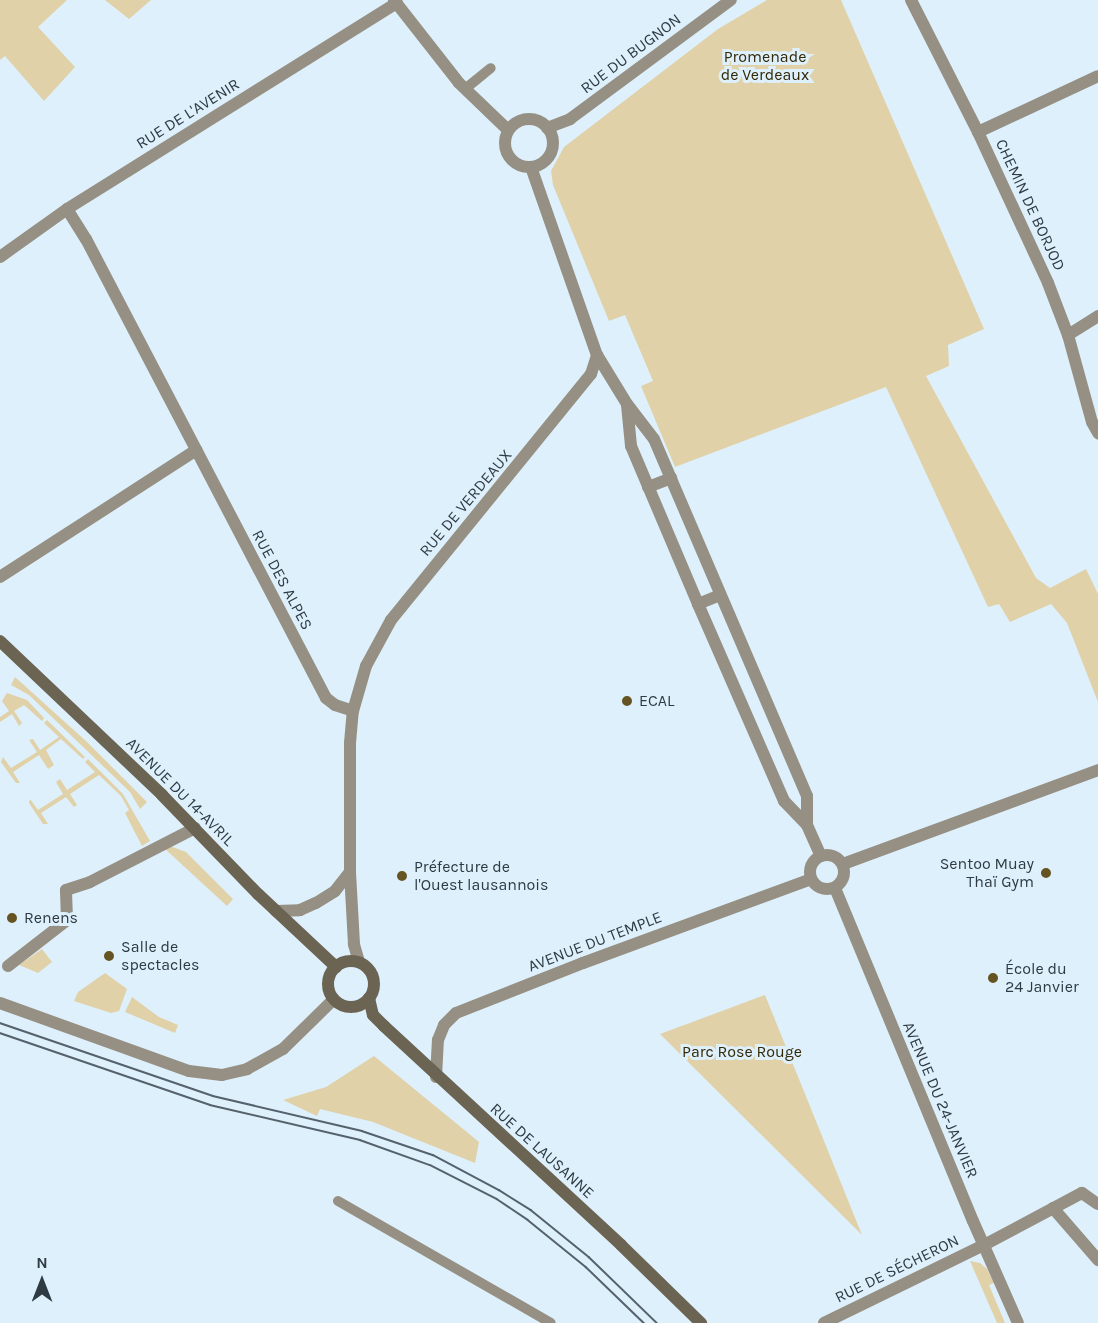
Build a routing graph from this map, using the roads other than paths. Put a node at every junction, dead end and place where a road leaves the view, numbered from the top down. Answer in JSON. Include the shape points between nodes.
{"nodes":[{"id":1,"x":731,"y":0,"type":"edge"},
{"id":2,"x":911,"y":0,"type":"edge"},
{"id":3,"x":395,"y":1,"type":"edge"},
{"id":4,"x":491,"y":68,"type":"dead end"},
{"id":5,"x":1098,"y":76,"type":"edge"},
{"id":6,"x":465,"y":89,"type":"junction"},
{"id":7,"x":548,"y":128,"type":"junction"},
{"id":8,"x":508,"y":130,"type":"junction"},
{"id":9,"x":978,"y":132,"type":"junction"},
{"id":10,"x":531,"y":167,"type":"junction"},
{"id":11,"x":67,"y":209,"type":"junction"},
{"id":12,"x":0,"y":257,"type":"edge"},
{"id":13,"x":1098,"y":316,"type":"edge"},
{"id":14,"x":1068,"y":335,"type":"junction"},
{"id":15,"x":597,"y":355,"type":"junction"},
{"id":16,"x":627,"y":404,"type":"junction"},
{"id":17,"x":1098,"y":433,"type":"edge"},
{"id":18,"x":196,"y":450,"type":"junction"},
{"id":19,"x":671,"y":478,"type":"junction"},
{"id":20,"x":648,"y":487,"type":"junction"},
{"id":21,"x":0,"y":577,"type":"edge"},
{"id":22,"x":720,"y":595,"type":"junction"},
{"id":23,"x":698,"y":604,"type":"junction"},
{"id":24,"x":0,"y":641,"type":"edge"},
{"id":25,"x":353,"y":711,"type":"junction"},
{"id":26,"x":1098,"y":770,"type":"edge"},
{"id":27,"x":807,"y":825,"type":"junction"},
{"id":28,"x":195,"y":828,"type":"junction"},
{"id":29,"x":821,"y":856,"type":"junction"},
{"id":30,"x":843,"y":864,"type":"junction"},
{"id":31,"x":350,"y":872,"type":"junction"},
{"id":32,"x":812,"y":879,"type":"junction"},
{"id":33,"x":835,"y":888,"type":"junction"},
{"id":34,"x":276,"y":911,"type":"junction"},
{"id":35,"x":359,"y":962,"type":"junction"},
{"id":36,"x":8,"y":966,"type":"dead end"},
{"id":37,"x":336,"y":967,"type":"junction"},
{"id":38,"x":369,"y":998,"type":"junction"},
{"id":39,"x":334,"y":999,"type":"junction"},
{"id":40,"x":0,"y":1003,"type":"edge"},
{"id":41,"x":436,"y":1077,"type":"junction"},
{"id":42,"x":338,"y":1201,"type":"dead end"},
{"id":43,"x":1098,"y":1204,"type":"edge"},
{"id":44,"x":1053,"y":1208,"type":"junction"},
{"id":45,"x":984,"y":1245,"type":"junction"},
{"id":46,"x":1098,"y":1260,"type":"edge"},
{"id":47,"x":551,"y":1323,"type":"edge"},
{"id":48,"x":701,"y":1323,"type":"edge"},
{"id":49,"x":824,"y":1323,"type":"edge"},
{"id":50,"x":1018,"y":1323,"type":"edge"}],
"edges":[{"from":1,"to":7,"type":"street","name":"RUE DU BUGNON","via":[[570,119]]},
{"from":2,"to":9,"type":"street","name":"CHEMIN DE BORJOD"},
{"from":3,"to":6,"type":"street"},
{"from":3,"to":11,"type":"street","name":"RUE DE L'AVENIR"},
{"from":4,"to":6,"type":"lane"},
{"from":5,"to":9,"type":"street"},
{"from":6,"to":8,"type":"street"},
{"from":7,"to":8,"type":"street","via":[[527,119]]},
{"from":7,"to":10,"type":"street","via":[[553,141],[549,156]]},
{"from":8,"to":10,"type":"street","via":[[506,152],[516,164]]},
{"from":9,"to":14,"type":"street","name":"CHEMIN DE BORJOD"},
{"from":10,"to":15,"type":"street"},
{"from":11,"to":12,"type":"street","name":"RUE DE L'AVENIR"},
{"from":11,"to":18,"type":"street","name":"RUE DES ALPES"},
{"from":13,"to":14,"type":"street"},
{"from":14,"to":17,"type":"street","name":"CHEMIN DE BORJOD"},
{"from":15,"to":16,"type":"street"},
{"from":15,"to":25,"type":"street","name":"RUE DE VERDEAUX","via":[[591,374],[391,620],[366,666]]},
{"from":16,"to":19,"type":"street","via":[[654,439]]},
{"from":16,"to":20,"type":"street","via":[[631,447]]},
{"from":18,"to":21,"type":"street"},
{"from":18,"to":25,"type":"street","name":"RUE DES ALPES","via":[[326,698]]},
{"from":19,"to":20,"type":"street"},
{"from":19,"to":22,"type":"street"},
{"from":20,"to":23,"type":"street"},
{"from":22,"to":23,"type":"street"},
{"from":22,"to":27,"type":"street","via":[[807,796]]},
{"from":23,"to":27,"type":"street","via":[[784,801]]},
{"from":24,"to":28,"type":"main road","name":"AVENUE DU 14-AVRIL"},
{"from":25,"to":31,"type":"street","name":"RUE DE VERDEAUX"},
{"from":26,"to":30,"type":"street"},
{"from":27,"to":29,"type":"street"},
{"from":28,"to":34,"type":"main road","name":"AVENUE DU 14-AVRIL"},
{"from":28,"to":36,"type":"street","via":[[90,882],[66,890],[67,920]]},
{"from":29,"to":30,"type":"street","via":[[836,856]]},
{"from":29,"to":32,"type":"street","via":[[812,863]]},
{"from":30,"to":33,"type":"street","via":[[843,880]]},
{"from":31,"to":34,"type":"street","via":[[335,891],[316,903],[300,910]]},
{"from":31,"to":35,"type":"street","name":"RUE DE VERDEAUX","via":[[354,944]]},
{"from":32,"to":33,"type":"street","via":[[819,887]]},
{"from":32,"to":41,"type":"street","name":"AVENUE DU TEMPLE","via":[[456,1013],[444,1025],[438,1040]]},
{"from":33,"to":45,"type":"street","name":"AVENUE DU 24-JANVIER"},
{"from":34,"to":37,"type":"main road","name":"AVENUE DU 14-AVRIL"},
{"from":35,"to":37,"type":"main road"},
{"from":35,"to":38,"type":"main road","via":[[372,975],[374,987]]},
{"from":37,"to":39,"type":"main road","via":[[328,986]]},
{"from":38,"to":39,"type":"main road","via":[[352,1006]]},
{"from":38,"to":41,"type":"main road","name":"RUE DE LAUSANNE","via":[[373,1015]]},
{"from":39,"to":40,"type":"street","via":[[283,1049],[247,1069],[222,1075],[189,1071]]},
{"from":41,"to":48,"type":"main road","name":"RUE DE LAUSANNE"},
{"from":42,"to":47,"type":"lane"},
{"from":43,"to":44,"type":"street","name":"RUE DE SÉCHERON","via":[[1082,1193]]},
{"from":44,"to":45,"type":"street","name":"RUE DE SÉCHERON"},
{"from":44,"to":46,"type":"street"},
{"from":45,"to":49,"type":"street","name":"RUE DE SÉCHERON"},
{"from":45,"to":50,"type":"street","name":"AVENUE DU 24-JANVIER"}]}
